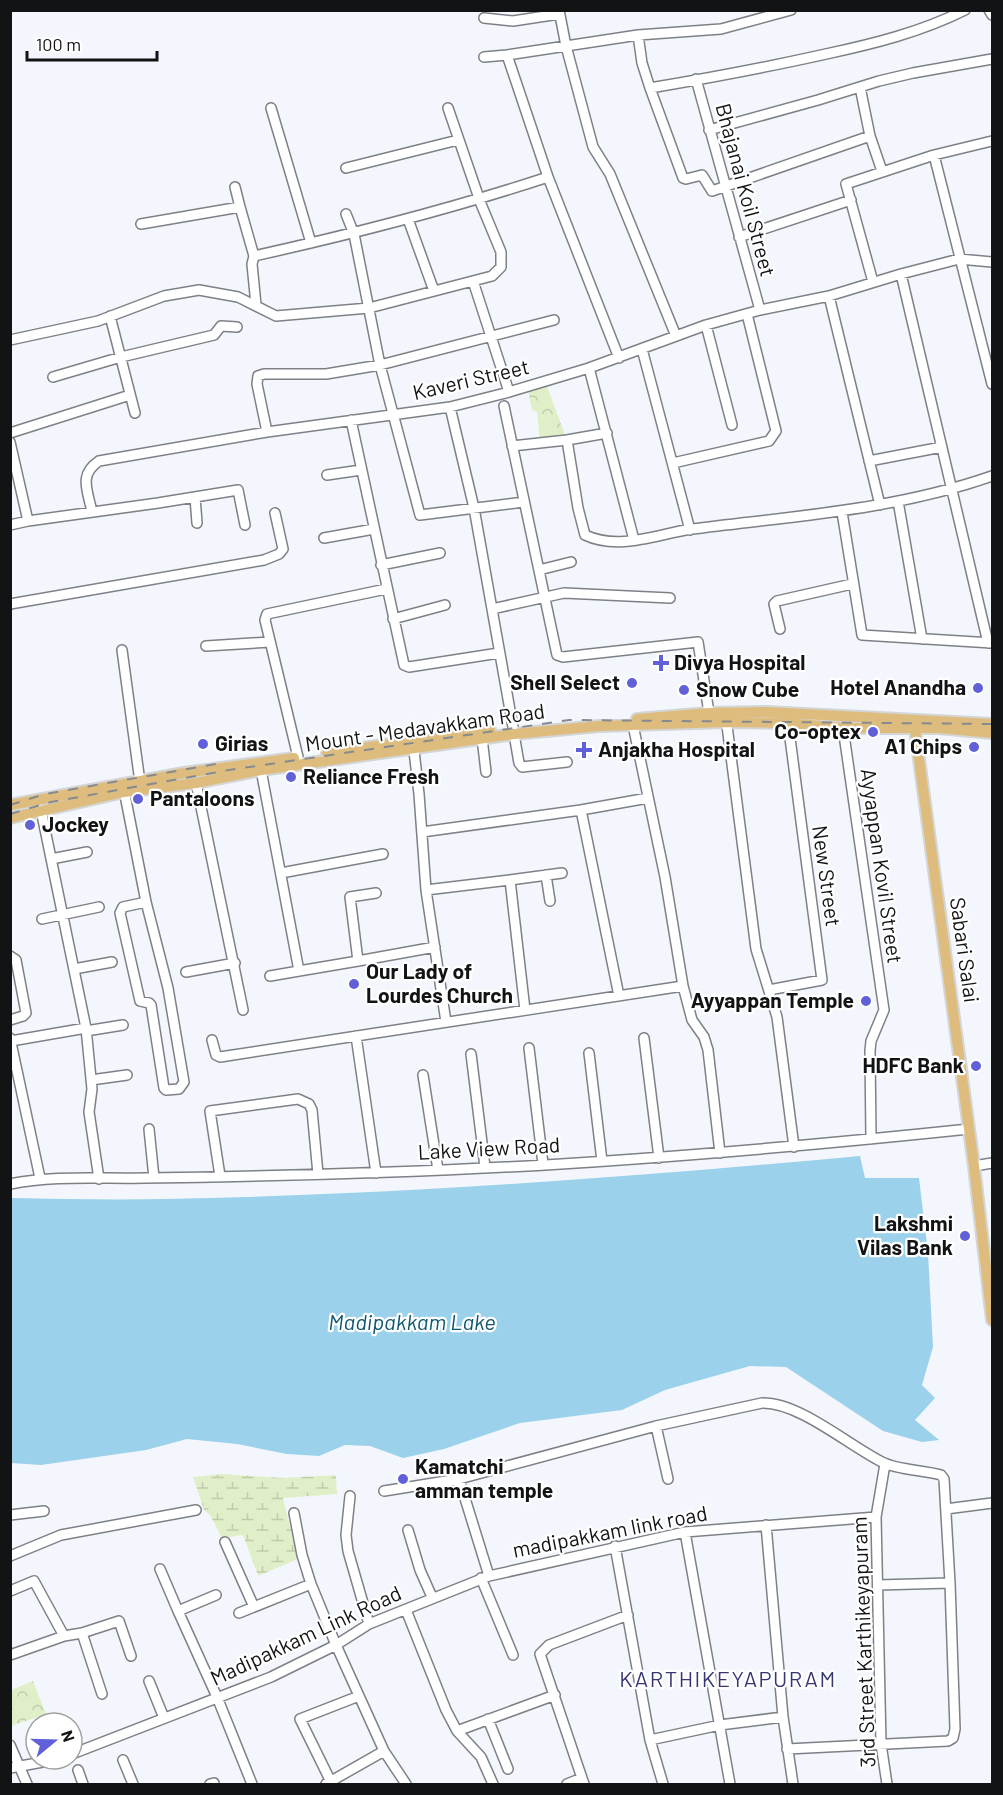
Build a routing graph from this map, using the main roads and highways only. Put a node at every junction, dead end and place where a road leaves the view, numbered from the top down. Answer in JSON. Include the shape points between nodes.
{"nodes":[{"id":1,"x":726,"y":717,"type":"junction"},
{"id":2,"x":914,"y":724,"type":"junction"},
{"id":3,"x":993,"y":724,"type":"edge"},
{"id":4,"x":513,"y":730,"type":"junction"},
{"id":5,"x":993,"y":733,"type":"edge"},
{"id":6,"x":413,"y":744,"type":"junction"},
{"id":7,"x":124,"y":789,"type":"junction"},
{"id":8,"x":10,"y":805,"type":"edge"},
{"id":9,"x":10,"y":818,"type":"edge"},
{"id":10,"x":993,"y":1320,"type":"edge"}],
"edges":[{"from":1,"to":2,"type":"main road","name":"Mount - Medavakkam Road","via":[[843,728]]},
{"from":1,"to":2,"type":"main road","name":"Mount - Medavakkam Road","via":[[767,712]]},
{"from":1,"to":4,"type":"main road","name":"Mount - Medavakkam Road"},
{"from":1,"to":4,"type":"main road","name":"Mount - Medavakkam Road","via":[[709,713]]},
{"from":2,"to":3,"type":"main road","name":"Mount - Medavakkam Road"},
{"from":2,"to":5,"type":"main road","name":"Mount - Medavakkam Road"},
{"from":2,"to":10,"type":"main road","name":"Sabari Salai"},
{"from":4,"to":6,"type":"main road","name":"Mount - Medavakkam Road"},
{"from":4,"to":6,"type":"main road","name":"Mount - Medavakkam Road","via":[[482,738]]},
{"from":6,"to":7,"type":"main road","name":"Mount - Medavakkam Road","via":[[196,783]]},
{"from":6,"to":7,"type":"main road","name":"Mount - Medavakkam Road","via":[[184,773]]},
{"from":7,"to":8,"type":"main road","name":"Mount - Medavakkam Road"},
{"from":7,"to":9,"type":"main road","name":"Mount - Medavakkam Road"}]}
